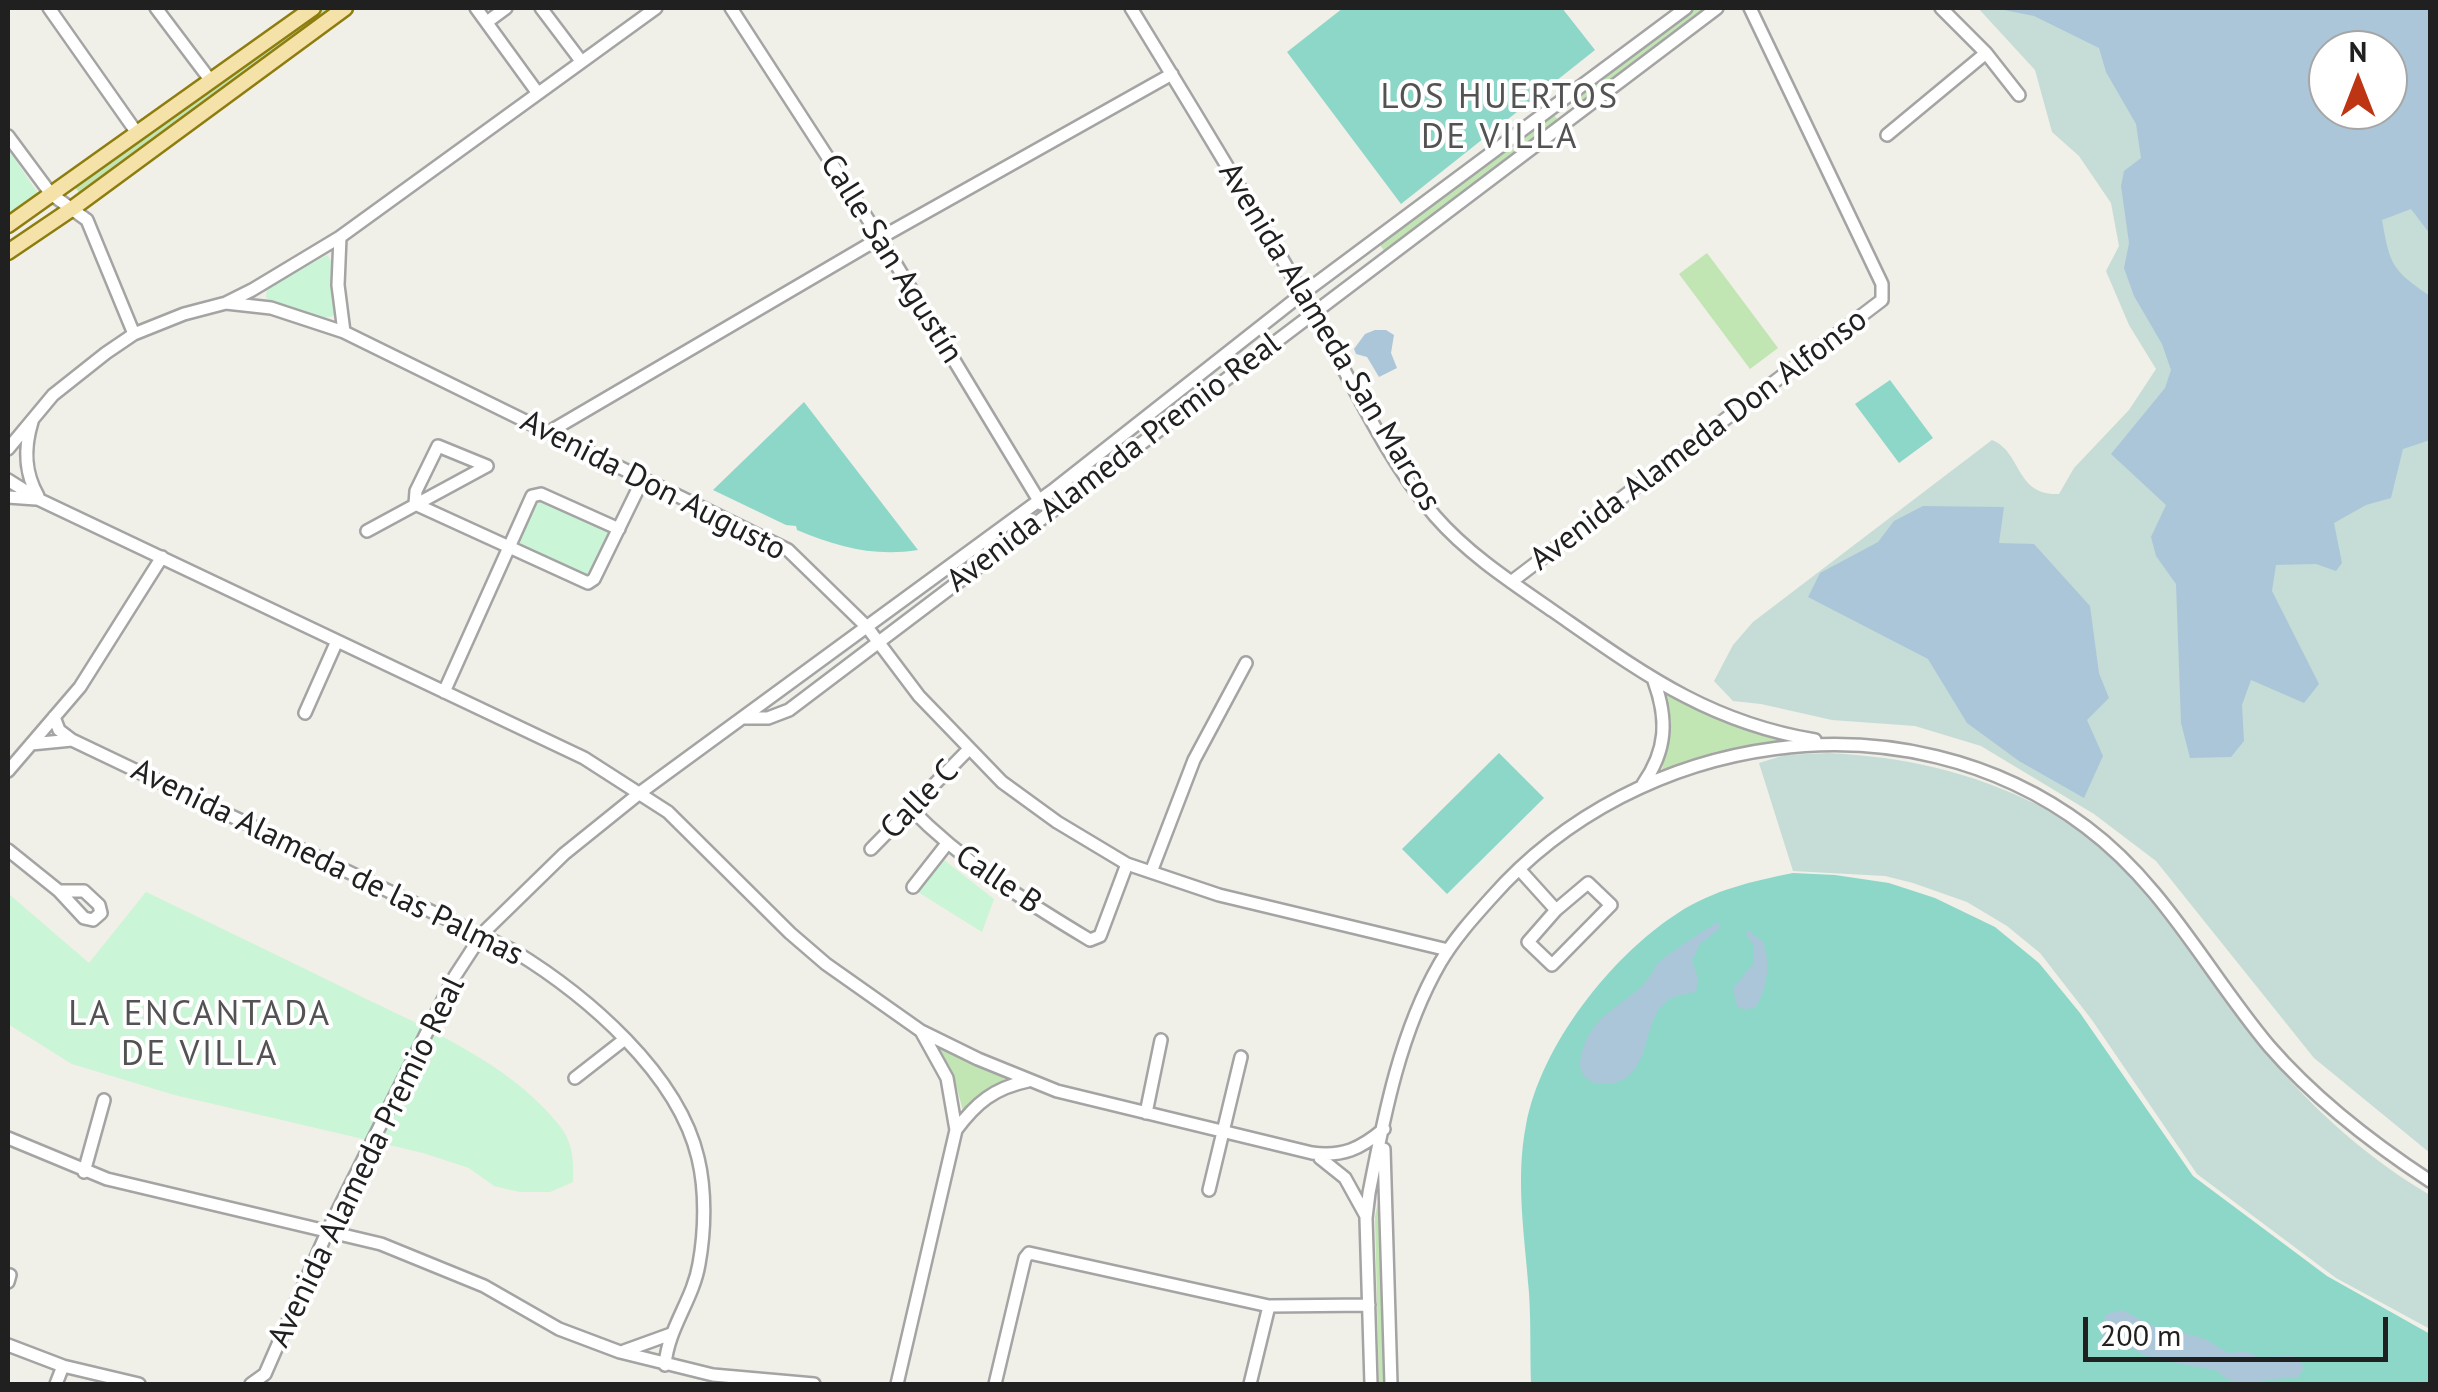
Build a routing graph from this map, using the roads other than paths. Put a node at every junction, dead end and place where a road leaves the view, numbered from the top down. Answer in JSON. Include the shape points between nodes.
{"nodes":[{"id":1,"x":49,"y":8,"type":"edge"},
{"id":2,"x":157,"y":8,"type":"edge"},
{"id":3,"x":313,"y":8,"type":"edge"},
{"id":4,"x":344,"y":8,"type":"edge"},
{"id":5,"x":476,"y":8,"type":"edge"},
{"id":6,"x":506,"y":8,"type":"edge"},
{"id":7,"x":541,"y":8,"type":"edge"},
{"id":8,"x":656,"y":8,"type":"edge"},
{"id":9,"x":731,"y":8,"type":"edge"},
{"id":10,"x":1131,"y":8,"type":"edge"},
{"id":11,"x":1686,"y":8,"type":"edge"},
{"id":12,"x":1717,"y":8,"type":"edge"},
{"id":13,"x":1750,"y":8,"type":"edge"},
{"id":14,"x":1942,"y":8,"type":"edge"},
{"id":15,"x":486,"y":22,"type":"junction"},
{"id":16,"x":1986,"y":54,"type":"junction"},
{"id":17,"x":580,"y":61,"type":"junction"},
{"id":18,"x":1172,"y":74,"type":"junction"},
{"id":19,"x":211,"y":81,"type":"junction"},
{"id":20,"x":536,"y":92,"type":"junction"},
{"id":21,"x":2020,"y":95,"type":"dead end"},
{"id":22,"x":136,"y":133,"type":"junction"},
{"id":23,"x":1887,"y":135,"type":"dead end"},
{"id":24,"x":8,"y":136,"type":"edge"},
{"id":25,"x":51,"y":194,"type":"junction"},
{"id":26,"x":72,"y":208,"type":"junction"},
{"id":27,"x":8,"y":226,"type":"edge"},
{"id":28,"x":340,"y":237,"type":"junction"},
{"id":29,"x":880,"y":238,"type":"junction"},
{"id":30,"x":8,"y":252,"type":"edge"},
{"id":31,"x":1302,"y":294,"type":"junction"},
{"id":32,"x":226,"y":303,"type":"junction"},
{"id":33,"x":1313,"y":313,"type":"junction"},
{"id":34,"x":344,"y":332,"type":"junction"},
{"id":35,"x":134,"y":334,"type":"junction"},
{"id":36,"x":1212,"y":365,"type":"junction"},
{"id":37,"x":1223,"y":379,"type":"junction"},
{"id":38,"x":1169,"y":398,"type":"junction"},
{"id":39,"x":1180,"y":412,"type":"junction"},
{"id":40,"x":34,"y":417,"type":"junction"},
{"id":41,"x":549,"y":432,"type":"junction"},
{"id":42,"x":8,"y":449,"type":"edge"},
{"id":43,"x":8,"y":480,"type":"edge"},
{"id":44,"x":637,"y":492,"type":"dead end"},
{"id":45,"x":8,"y":496,"type":"edge"},
{"id":46,"x":40,"y":500,"type":"junction"},
{"id":47,"x":1038,"y":500,"type":"junction"},
{"id":48,"x":415,"y":504,"type":"junction"},
{"id":49,"x":1047,"y":513,"type":"junction"},
{"id":50,"x":619,"y":529,"type":"junction"},
{"id":51,"x":368,"y":532,"type":"dead end"},
{"id":52,"x":510,"y":549,"type":"junction"},
{"id":53,"x":968,"y":552,"type":"junction"},
{"id":54,"x":162,"y":557,"type":"junction"},
{"id":55,"x":978,"y":564,"type":"junction"},
{"id":56,"x":1511,"y":582,"type":"junction"},
{"id":57,"x":867,"y":628,"type":"junction"},
{"id":58,"x":338,"y":641,"type":"junction"},
{"id":59,"x":878,"y":642,"type":"junction"},
{"id":60,"x":1246,"y":662,"type":"dead end"},
{"id":61,"x":1654,"y":680,"type":"junction"},
{"id":62,"x":444,"y":692,"type":"junction"},
{"id":63,"x":305,"y":713,"type":"dead end"},
{"id":64,"x":54,"y":717,"type":"junction"},
{"id":65,"x":743,"y":718,"type":"junction"},
{"id":66,"x":72,"y":740,"type":"junction"},
{"id":67,"x":31,"y":744,"type":"junction"},
{"id":68,"x":1843,"y":744,"type":"junction"},
{"id":69,"x":968,"y":750,"type":"junction"},
{"id":70,"x":8,"y":771,"type":"edge"},
{"id":71,"x":1642,"y":785,"type":"junction"},
{"id":72,"x":642,"y":792,"type":"junction"},
{"id":73,"x":910,"y":808,"type":"junction"},
{"id":74,"x":946,"y":845,"type":"junction"},
{"id":75,"x":872,"y":849,"type":"dead end"},
{"id":76,"x":8,"y":850,"type":"edge"},
{"id":77,"x":1127,"y":864,"type":"junction"},
{"id":78,"x":1520,"y":869,"type":"junction"},
{"id":79,"x":1150,"y":872,"type":"junction"},
{"id":80,"x":913,"y":887,"type":"dead end"},
{"id":81,"x":59,"y":891,"type":"dead end"},
{"id":82,"x":1556,"y":910,"type":"junction"},
{"id":83,"x":483,"y":933,"type":"junction"},
{"id":84,"x":1448,"y":950,"type":"junction"},
{"id":85,"x":921,"y":1030,"type":"junction"},
{"id":86,"x":625,"y":1039,"type":"junction"},
{"id":87,"x":1161,"y":1040,"type":"dead end"},
{"id":88,"x":1242,"y":1057,"type":"dead end"},
{"id":89,"x":575,"y":1078,"type":"dead end"},
{"id":90,"x":1029,"y":1081,"type":"junction"},
{"id":91,"x":104,"y":1100,"type":"dead end"},
{"id":92,"x":1146,"y":1112,"type":"junction"},
{"id":93,"x":956,"y":1130,"type":"junction"},
{"id":94,"x":1384,"y":1130,"type":"junction"},
{"id":95,"x":1223,"y":1132,"type":"junction"},
{"id":96,"x":8,"y":1138,"type":"edge"},
{"id":97,"x":1312,"y":1153,"type":"junction"},
{"id":98,"x":84,"y":1172,"type":"junction"},
{"id":99,"x":2430,"y":1181,"type":"edge"},
{"id":100,"x":1210,"y":1190,"type":"dead end"},
{"id":101,"x":1366,"y":1218,"type":"junction"},
{"id":102,"x":328,"y":1230,"type":"junction"},
{"id":103,"x":1369,"y":1305,"type":"junction"},
{"id":104,"x":1269,"y":1306,"type":"junction"},
{"id":105,"x":671,"y":1334,"type":"junction"},
{"id":106,"x":8,"y":1345,"type":"edge"},
{"id":107,"x":620,"y":1352,"type":"junction"},
{"id":108,"x":665,"y":1365,"type":"junction"},
{"id":109,"x":63,"y":1366,"type":"junction"},
{"id":110,"x":266,"y":1379,"type":"edge"},
{"id":111,"x":56,"y":1384,"type":"edge"},
{"id":112,"x":139,"y":1384,"type":"edge"},
{"id":113,"x":251,"y":1384,"type":"edge"},
{"id":114,"x":814,"y":1384,"type":"edge"},
{"id":115,"x":897,"y":1384,"type":"edge"},
{"id":116,"x":994,"y":1384,"type":"edge"},
{"id":117,"x":1250,"y":1384,"type":"edge"},
{"id":118,"x":1370,"y":1384,"type":"edge"},
{"id":119,"x":1391,"y":1384,"type":"edge"}],
"edges":[{"from":1,"to":22,"type":"street"},
{"from":2,"to":19,"type":"street"},
{"from":3,"to":19,"type":"main road"},
{"from":4,"to":26,"type":"main road"},
{"from":5,"to":15,"type":"street"},
{"from":6,"to":15,"type":"street"},
{"from":7,"to":17,"type":"street"},
{"from":8,"to":17,"type":"street"},
{"from":9,"to":29,"type":"street","name":"Calle San Agustín"},
{"from":10,"to":18,"type":"street","name":"Avenida Alameda San Marcos"},
{"from":11,"to":31,"type":"street","name":"Avenida Alameda Premio Real"},
{"from":12,"to":33,"type":"street","name":"Avenida Alameda Premio Real"},
{"from":13,"to":56,"type":"street","name":"Avenida Alameda Don Alfonso","via":[[1883,294],[1876,306]]},
{"from":14,"to":16,"type":"street"},
{"from":15,"to":20,"type":"street"},
{"from":16,"to":21,"type":"street"},
{"from":16,"to":23,"type":"street"},
{"from":17,"to":20,"type":"street"},
{"from":18,"to":29,"type":"street"},
{"from":18,"to":31,"type":"street","name":"Avenida Alameda San Marcos"},
{"from":19,"to":22,"type":"main road"},
{"from":20,"to":28,"type":"street"},
{"from":22,"to":25,"type":"main road"},
{"from":24,"to":25,"type":"street"},
{"from":25,"to":26,"type":"street"},
{"from":25,"to":27,"type":"main road"},
{"from":26,"to":30,"type":"main road"},
{"from":26,"to":35,"type":"street","via":[[87,220]]},
{"from":28,"to":32,"type":"street"},
{"from":28,"to":34,"type":"street"},
{"from":29,"to":41,"type":"street"},
{"from":29,"to":47,"type":"street","name":"Calle San Agustín"},
{"from":31,"to":33,"type":"street","name":"Avenida Alameda San Marcos"},
{"from":31,"to":36,"type":"street","name":"Avenida Alameda Premio Real"},
{"from":32,"to":34,"type":"street","name":"Avenida Don Augusto","via":[[271,308]]},
{"from":32,"to":35,"type":"street"},
{"from":33,"to":37,"type":"street","name":"Avenida Alameda Premio Real"},
{"from":33,"to":56,"type":"street","name":"Avenida Alameda San Marcos","via":[[1418,494],[1466,548]]},
{"from":34,"to":41,"type":"street","name":"Avenida Don Augusto"},
{"from":35,"to":40,"type":"street","via":[[79,372]]},
{"from":36,"to":37,"type":"street"},
{"from":36,"to":38,"type":"street","name":"Avenida Alameda Premio Real"},
{"from":37,"to":39,"type":"street","name":"Avenida Alameda Premio Real"},
{"from":38,"to":39,"type":"street"},
{"from":38,"to":47,"type":"street","name":"Avenida Alameda Premio Real"},
{"from":39,"to":49,"type":"street","name":"Avenida Alameda Premio Real"},
{"from":40,"to":42,"type":"street"},
{"from":40,"to":46,"type":"street","via":[[27,467]]},
{"from":41,"to":57,"type":"street","name":"Avenida Don Augusto","via":[[788,550]]},
{"from":43,"to":46,"type":"street"},
{"from":44,"to":50,"type":"street"},
{"from":45,"to":46,"type":"street"},
{"from":46,"to":54,"type":"street"},
{"from":47,"to":49,"type":"street","name":"Calle San Agustín"},
{"from":47,"to":53,"type":"street","name":"Avenida Alameda Premio Real"},
{"from":48,"to":48,"type":"street","via":[[430,496],[487,466],[438,446]]},
{"from":48,"to":51,"type":"street"},
{"from":48,"to":52,"type":"street"},
{"from":49,"to":55,"type":"street","name":"Avenida Alameda Premio Real"},
{"from":50,"to":52,"type":"street","via":[[588,583]]},
{"from":50,"to":52,"type":"street","via":[[536,493]]},
{"from":52,"to":62,"type":"street"},
{"from":53,"to":55,"type":"street"},
{"from":53,"to":57,"type":"street","name":"Avenida Alameda Premio Real"},
{"from":54,"to":58,"type":"street"},
{"from":54,"to":64,"type":"street"},
{"from":55,"to":59,"type":"street","name":"Avenida Alameda Premio Real"},
{"from":56,"to":61,"type":"street","name":"Avenida Alameda San Marcos"},
{"from":57,"to":59,"type":"street","name":"Avenida Don Augusto"},
{"from":57,"to":65,"type":"street","name":"Avenida Alameda Premio Real"},
{"from":58,"to":62,"type":"street"},
{"from":58,"to":63,"type":"street"},
{"from":59,"to":65,"type":"street","name":"Avenida Alameda Premio Real","via":[[781,716]]},
{"from":59,"to":69,"type":"street","name":"Avenida Don Augusto"},
{"from":60,"to":79,"type":"street","via":[[1194,760]]},
{"from":61,"to":68,"type":"street","name":"Avenida Alameda San Marcos","via":[[1748,726]]},
{"from":61,"to":71,"type":"street","via":[[1664,731]]},
{"from":62,"to":72,"type":"street"},
{"from":64,"to":66,"type":"street","name":"Avenida Alameda de las Palmas"},
{"from":64,"to":67,"type":"street"},
{"from":65,"to":72,"type":"street","name":"Avenida Alameda Premio Real"},
{"from":66,"to":67,"type":"street"},
{"from":66,"to":83,"type":"street","name":"Avenida Alameda de las Palmas"},
{"from":67,"to":70,"type":"street"},
{"from":68,"to":71,"type":"street","via":[[1728,757]]},
{"from":68,"to":99,"type":"street","via":[[1958,764],[2084,825],[2164,901],[2242,1012],[2304,1084]]},
{"from":69,"to":73,"type":"street","name":"Calle C"},
{"from":69,"to":77,"type":"street","name":"Avenida Don Augusto","via":[[1057,822]]},
{"from":71,"to":78,"type":"street","via":[[1593,810]]},
{"from":72,"to":83,"type":"street","name":"Avenida Alameda Premio Real","via":[[564,854]]},
{"from":72,"to":85,"type":"street","via":[[826,964]]},
{"from":73,"to":74,"type":"street","name":"Calle B"},
{"from":73,"to":75,"type":"street","name":"Calle C"},
{"from":74,"to":77,"type":"street","name":"Calle B","via":[[1090,940],[1100,936]]},
{"from":74,"to":80,"type":"street"},
{"from":76,"to":81,"type":"street"},
{"from":77,"to":79,"type":"street","name":"Avenida Don Augusto"},
{"from":78,"to":82,"type":"street"},
{"from":78,"to":84,"type":"street"},
{"from":79,"to":84,"type":"street","name":"Avenida Don Augusto"},
{"from":82,"to":82,"type":"street","via":[[1588,883],[1611,905],[1552,965],[1528,942]]},
{"from":83,"to":86,"type":"street","name":"Avenida Alameda de las Palmas","via":[[546,971]]},
{"from":83,"to":102,"type":"street","name":"Avenida Alameda Premio Real","via":[[431,1018]]},
{"from":84,"to":94,"type":"street","via":[[1404,1043]]},
{"from":85,"to":90,"type":"street"},
{"from":85,"to":93,"type":"street","via":[[947,1078]]},
{"from":86,"to":89,"type":"street"},
{"from":86,"to":105,"type":"street","name":"Avenida Alameda de las Palmas","via":[[656,1076],[698,1156],[704,1201],[700,1260]]},
{"from":87,"to":92,"type":"street"},
{"from":88,"to":95,"type":"street"},
{"from":90,"to":92,"type":"street"},
{"from":90,"to":93,"type":"street","via":[[989,1094]]},
{"from":91,"to":98,"type":"street"},
{"from":92,"to":95,"type":"street"},
{"from":93,"to":115,"type":"street"},
{"from":94,"to":97,"type":"street","via":[[1349,1153]]},
{"from":94,"to":101,"type":"street"},
{"from":94,"to":119,"type":"street"},
{"from":95,"to":97,"type":"street"},
{"from":95,"to":100,"type":"street"},
{"from":96,"to":98,"type":"street"},
{"from":97,"to":101,"type":"street","via":[[1345,1178]]},
{"from":98,"to":102,"type":"street"},
{"from":101,"to":103,"type":"street"},
{"from":102,"to":107,"type":"street","via":[[430,1262]]},
{"from":102,"to":110,"type":"street","name":"Avenida Alameda Premio Real"},
{"from":103,"to":104,"type":"street"},
{"from":103,"to":118,"type":"street"},
{"from":104,"to":116,"type":"street","via":[[1037,1252],[1024,1258]]},
{"from":104,"to":117,"type":"street"},
{"from":105,"to":107,"type":"street"},
{"from":105,"to":108,"type":"street","name":"Avenida Alameda de las Palmas"},
{"from":106,"to":109,"type":"street"},
{"from":107,"to":108,"type":"street"},
{"from":108,"to":114,"type":"street"},
{"from":109,"to":111,"type":"street"},
{"from":109,"to":112,"type":"street"},
{"from":110,"to":113,"type":"street","name":"Avenida Alameda Premio Real"}]}
